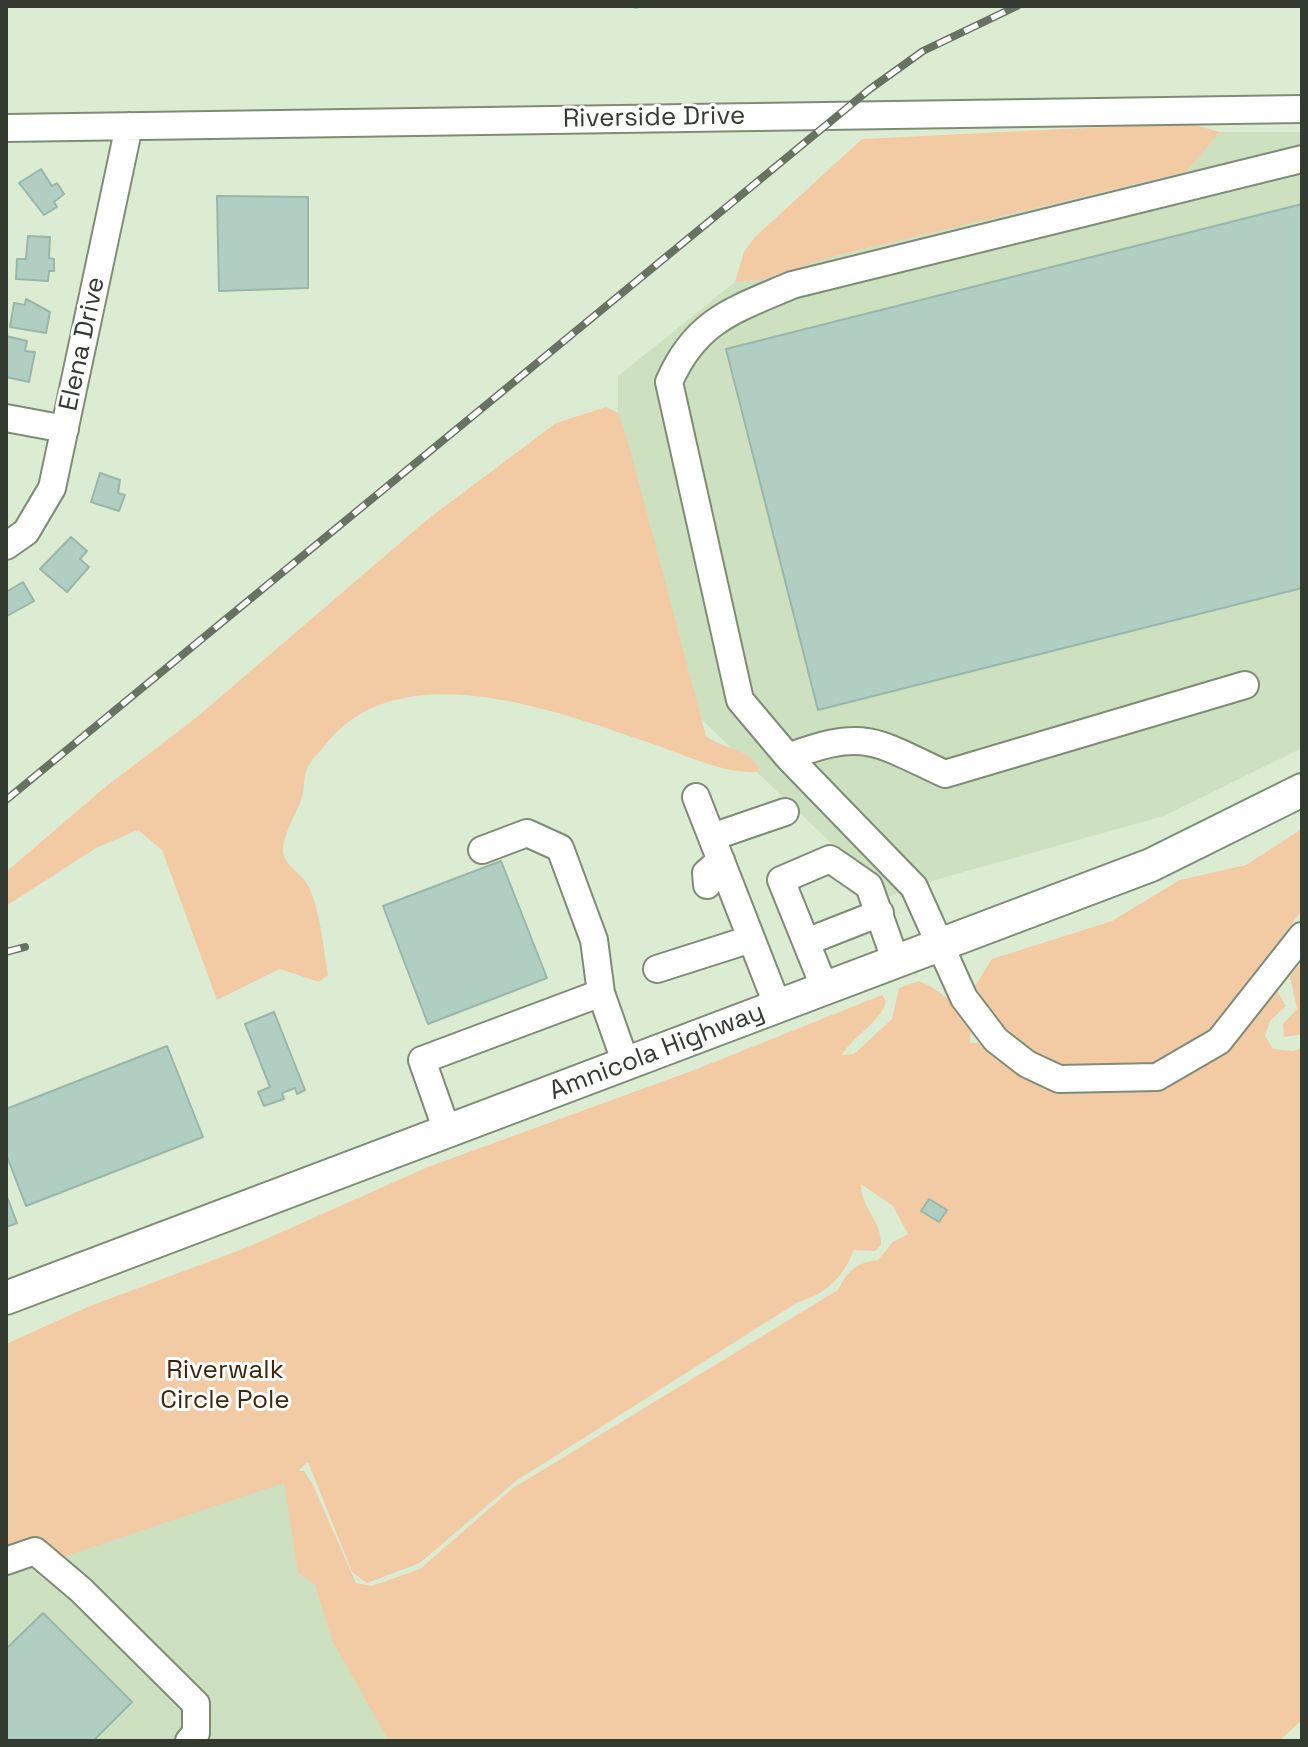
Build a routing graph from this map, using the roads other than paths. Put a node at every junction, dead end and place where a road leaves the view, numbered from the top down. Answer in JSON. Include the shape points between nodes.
{"nodes":[{"id":1,"x":1302,"y":109,"type":"edge"},
{"id":2,"x":129,"y":126,"type":"junction"},
{"id":3,"x":6,"y":128,"type":"edge"},
{"id":4,"x":1302,"y":159,"type":"edge"},
{"id":5,"x":6,"y":418,"type":"edge"},
{"id":6,"x":65,"y":429,"type":"junction"},
{"id":7,"x":6,"y":546,"type":"edge"},
{"id":8,"x":1245,"y":685,"type":"dead end"},
{"id":9,"x":788,"y":757,"type":"junction"},
{"id":10,"x":1302,"y":790,"type":"edge"},
{"id":11,"x":696,"y":797,"type":"dead end"},
{"id":12,"x":785,"y":812,"type":"dead end"},
{"id":13,"x":716,"y":848,"type":"junction"},
{"id":14,"x":482,"y":850,"type":"dead end"},
{"id":15,"x":880,"y":913,"type":"junction"},
{"id":16,"x":746,"y":926,"type":"junction"},
{"id":17,"x":1302,"y":936,"type":"edge"},
{"id":18,"x":806,"y":942,"type":"junction"},
{"id":19,"x":942,"y":944,"type":"junction"},
{"id":20,"x":896,"y":962,"type":"junction"},
{"id":21,"x":657,"y":969,"type":"dead end"},
{"id":22,"x":825,"y":989,"type":"junction"},
{"id":23,"x":601,"y":993,"type":"junction"},
{"id":24,"x":778,"y":1007,"type":"junction"},
{"id":25,"x":626,"y":1064,"type":"junction"},
{"id":26,"x":447,"y":1131,"type":"junction"},
{"id":27,"x":6,"y":1298,"type":"edge"},
{"id":28,"x":6,"y":1561,"type":"edge"},
{"id":29,"x":189,"y":1741,"type":"edge"}],
"edges":[{"from":1,"to":2,"type":"street","name":"Riverside Drive"},
{"from":2,"to":3,"type":"street","name":"Riverside Drive"},
{"from":2,"to":6,"type":"street","name":"Elena Drive"},
{"from":4,"to":9,"type":"street","via":[[792,285],[721,315],[681,353],[669,382],[740,700]]},
{"from":5,"to":6,"type":"street"},
{"from":6,"to":7,"type":"street","name":"Elena Drive","via":[[52,488],[26,532]]},
{"from":8,"to":9,"type":"street","via":[[945,774],[873,740],[831,741]]},
{"from":9,"to":19,"type":"street","via":[[914,887]]},
{"from":10,"to":19,"type":"main road","name":"Amnicola Highway","via":[[1151,865]]},
{"from":11,"to":13,"type":"street"},
{"from":12,"to":13,"type":"street"},
{"from":13,"to":16,"type":"street"},
{"from":13,"to":16,"type":"street","via":[[706,873],[711,894]]},
{"from":14,"to":23,"type":"street","via":[[527,833],[560,848],[594,940]]},
{"from":15,"to":18,"type":"street"},
{"from":15,"to":18,"type":"street","via":[[869,886],[830,859],[781,880]]},
{"from":15,"to":20,"type":"street"},
{"from":16,"to":21,"type":"street"},
{"from":16,"to":24,"type":"street"},
{"from":17,"to":19,"type":"street","via":[[1219,1041],[1157,1077],[1081,1081],[1059,1079],[1027,1064],[996,1040],[964,998]]},
{"from":18,"to":22,"type":"street"},
{"from":19,"to":20,"type":"main road","name":"Amnicola Highway"},
{"from":20,"to":22,"type":"main road","name":"Amnicola Highway"},
{"from":22,"to":24,"type":"main road","name":"Amnicola Highway"},
{"from":23,"to":25,"type":"street"},
{"from":23,"to":26,"type":"street","via":[[422,1060]]},
{"from":24,"to":25,"type":"main road","name":"Amnicola Highway"},
{"from":25,"to":26,"type":"main road","name":"Amnicola Highway"},
{"from":26,"to":27,"type":"main road","name":"Amnicola Highway"},
{"from":28,"to":29,"type":"street","via":[[35,1551],[91,1600],[196,1704],[196,1733]]}]}
